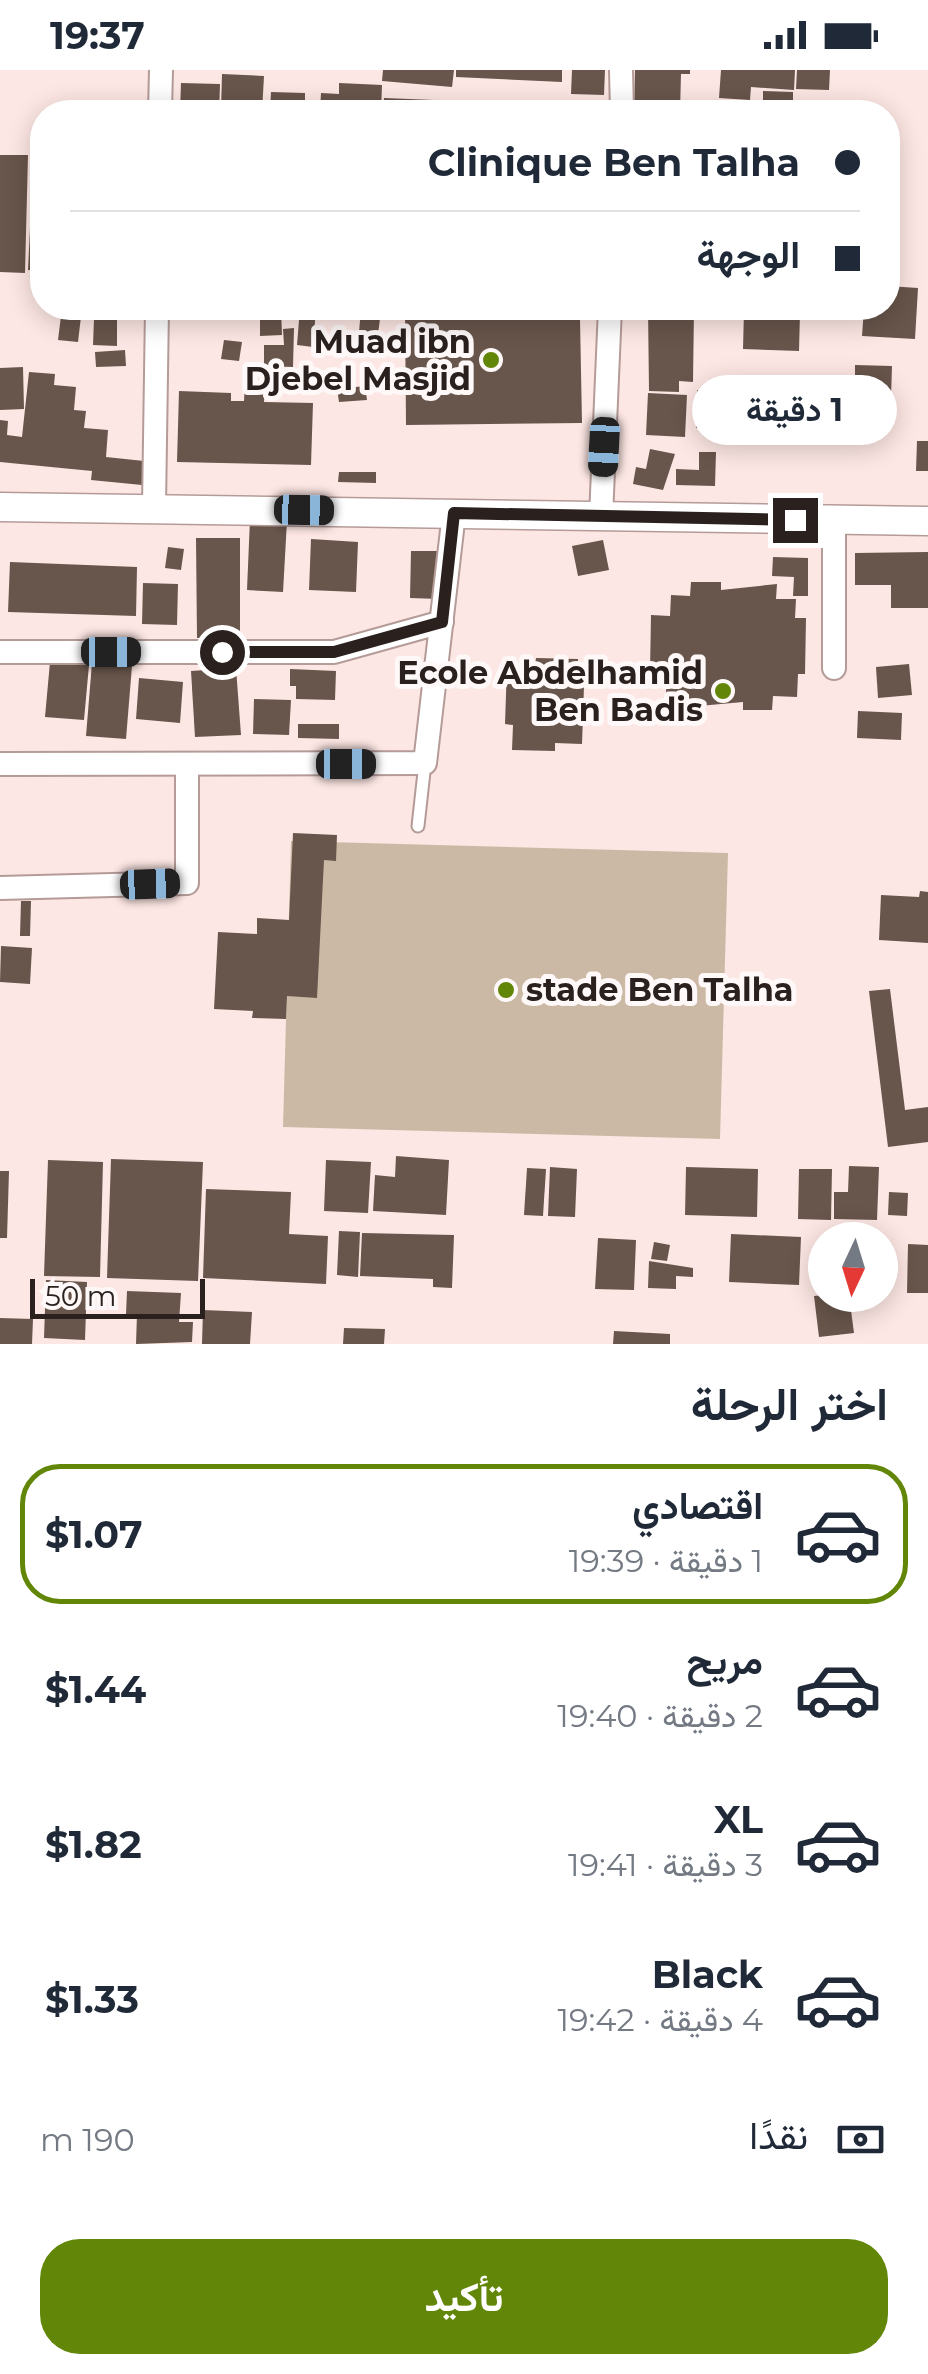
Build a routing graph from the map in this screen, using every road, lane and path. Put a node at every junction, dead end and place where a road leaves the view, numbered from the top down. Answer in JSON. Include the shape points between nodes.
{"nodes":[{"id":1,"x":161,"y":70,"type":"edge"},
{"id":2,"x":621,"y":70,"type":"edge"},
{"id":3,"x":160,"y":100,"type":"edge"},
{"id":4,"x":622,"y":100,"type":"edge"},
{"id":5,"x":157,"y":320,"type":"edge"},
{"id":6,"x":609,"y":320,"type":"edge"},
{"id":7,"x":154,"y":506,"type":"junction"},
{"id":8,"x":0,"y":507,"type":"edge"},
{"id":9,"x":454,"y":513,"type":"junction"},
{"id":10,"x":601,"y":517,"type":"junction"},
{"id":11,"x":834,"y":520,"type":"junction"},
{"id":12,"x":928,"y":521,"type":"edge"},
{"id":13,"x":442,"y":622,"type":"junction"},
{"id":14,"x":0,"y":652,"type":"edge"},
{"id":15,"x":834,"y":668,"type":"dead end"},
{"id":16,"x":0,"y":764,"type":"edge"},
{"id":17,"x":425,"y":764,"type":"junction"},
{"id":18,"x":187,"y":766,"type":"junction"},
{"id":19,"x":418,"y":826,"type":"dead end"},
{"id":20,"x":0,"y":888,"type":"edge"}],
"edges":[{"from":1,"to":3,"type":"street"},
{"from":2,"to":4,"type":"street"},
{"from":5,"to":7,"type":"street"},
{"from":6,"to":10,"type":"street"},
{"from":7,"to":8,"type":"street"},
{"from":7,"to":9,"type":"street"},
{"from":9,"to":10,"type":"street"},
{"from":9,"to":13,"type":"street"},
{"from":10,"to":11,"type":"street"},
{"from":11,"to":12,"type":"street"},
{"from":11,"to":15,"type":"street"},
{"from":13,"to":14,"type":"street","via":[[334,652]]},
{"from":13,"to":17,"type":"street"},
{"from":16,"to":18,"type":"street"},
{"from":17,"to":18,"type":"street"},
{"from":17,"to":19,"type":"lane"},
{"from":18,"to":20,"type":"street","via":[[187,883]]}]}
